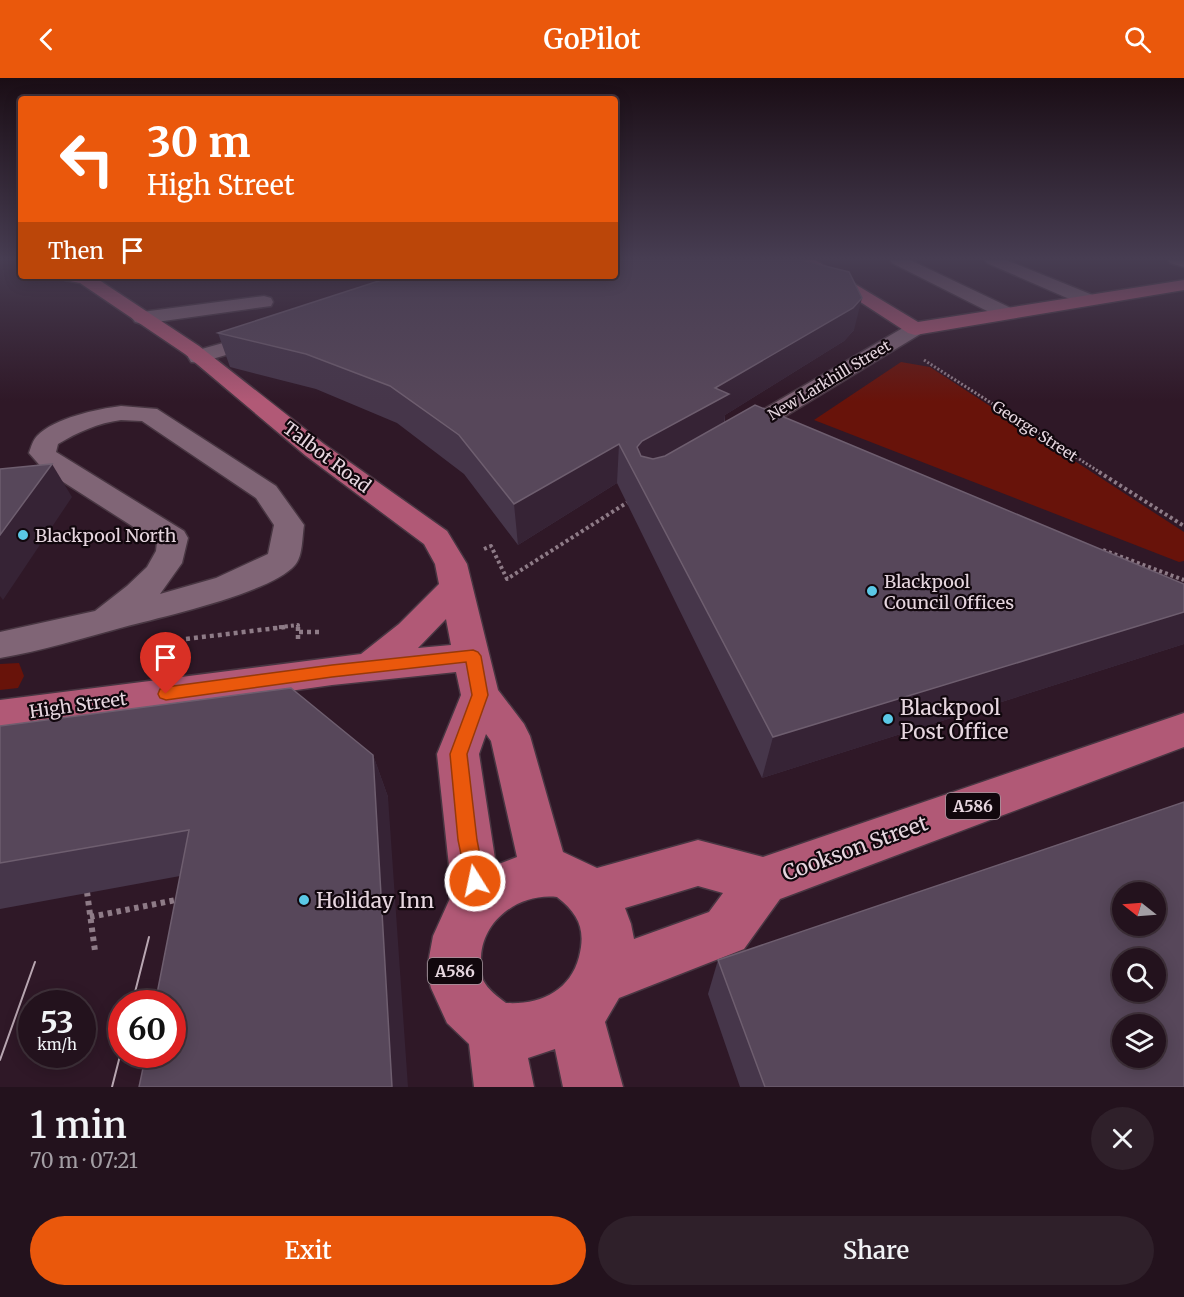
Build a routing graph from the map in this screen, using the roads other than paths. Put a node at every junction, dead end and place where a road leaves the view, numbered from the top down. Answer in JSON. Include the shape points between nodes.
{"nodes":[{"id":1,"x":126,"y":307,"type":"edge"},
{"id":2,"x":225,"y":307,"type":"edge"},
{"id":3,"x":881,"y":307,"type":"edge"},
{"id":4,"x":994,"y":307,"type":"edge"},
{"id":5,"x":1043,"y":307,"type":"edge"},
{"id":6,"x":1006,"y":313,"type":"junction"},
{"id":7,"x":142,"y":318,"type":"junction"},
{"id":8,"x":915,"y":328,"type":"junction"},
{"id":9,"x":285,"y":331,"type":"edge"},
{"id":10,"x":199,"y":357,"type":"junction"},
{"id":11,"x":720,"y":446,"type":"edge"},
{"id":12,"x":453,"y":576,"type":"junction"},
{"id":13,"x":107,"y":619,"type":"junction"},
{"id":14,"x":0,"y":645,"type":"edge"},
{"id":15,"x":371,"y":666,"type":"junction"},
{"id":16,"x":477,"y":676,"type":"junction"},
{"id":17,"x":0,"y":716,"type":"edge"},
{"id":18,"x":1184,"y":730,"type":"edge"},
{"id":19,"x":545,"y":874,"type":"junction"},
{"id":20,"x":763,"y":881,"type":"junction"},
{"id":21,"x":590,"y":894,"type":"junction"},
{"id":22,"x":478,"y":902,"type":"junction"},
{"id":23,"x":587,"y":995,"type":"junction"},
{"id":24,"x":495,"y":1030,"type":"junction"},
{"id":25,"x":504,"y":1087,"type":"edge"},
{"id":26,"x":593,"y":1087,"type":"edge"}],
"edges":[{"from":1,"to":7,"type":"main road","name":"Talbot Road"},
{"from":2,"to":7,"type":"street"},
{"from":3,"to":8,"type":"main road"},
{"from":4,"to":6,"type":"street"},
{"from":5,"to":6,"type":"main road"},
{"from":6,"to":8,"type":"main road"},
{"from":7,"to":10,"type":"main road","name":"Talbot Road"},
{"from":8,"to":11,"type":"street","name":"New Larkhill Street"},
{"from":9,"to":10,"type":"street"},
{"from":10,"to":12,"type":"main road","name":"Talbot Road","via":[[315,450],[436,538]]},
{"from":12,"to":15,"type":"main road","via":[[412,633]]},
{"from":12,"to":16,"type":"main road","name":"Talbot Road"},
{"from":13,"to":13,"type":"street","via":[[147,588],[168,562],[173,538],[42,453],[47,440],[95,417],[128,411],[148,414],[266,492],[289,525],[287,543],[283,559],[268,570],[191,597]]},
{"from":13,"to":14,"type":"street"},
{"from":15,"to":16,"type":"main road","name":"High Street"},
{"from":15,"to":17,"type":"main road","name":"High Street"},
{"from":16,"to":19,"type":"main road","name":"Talbot Road","via":[[510,735]]},
{"from":16,"to":22,"type":"main road","via":[[458,754]]},
{"from":18,"to":20,"type":"main road","name":"Cookson Street","number":"A586"},
{"from":19,"to":21,"type":"main road","via":[[563,874]]},
{"from":19,"to":22,"type":"main road","number":"A586","via":[[502,888]]},
{"from":20,"to":21,"type":"main road","name":"Cookson Street","via":[[698,863]]},
{"from":20,"to":23,"type":"main road","name":"Cookson Street","via":[[726,931]]},
{"from":21,"to":23,"type":"main road","via":[[600,908],[608,934]]},
{"from":22,"to":24,"type":"main road","number":"A586","via":[[459,932],[456,984],[470,1009]]},
{"from":23,"to":24,"type":"main road","via":[[545,1025],[511,1032]]},
{"from":23,"to":26,"type":"main road"},
{"from":24,"to":25,"type":"main road"}]}
